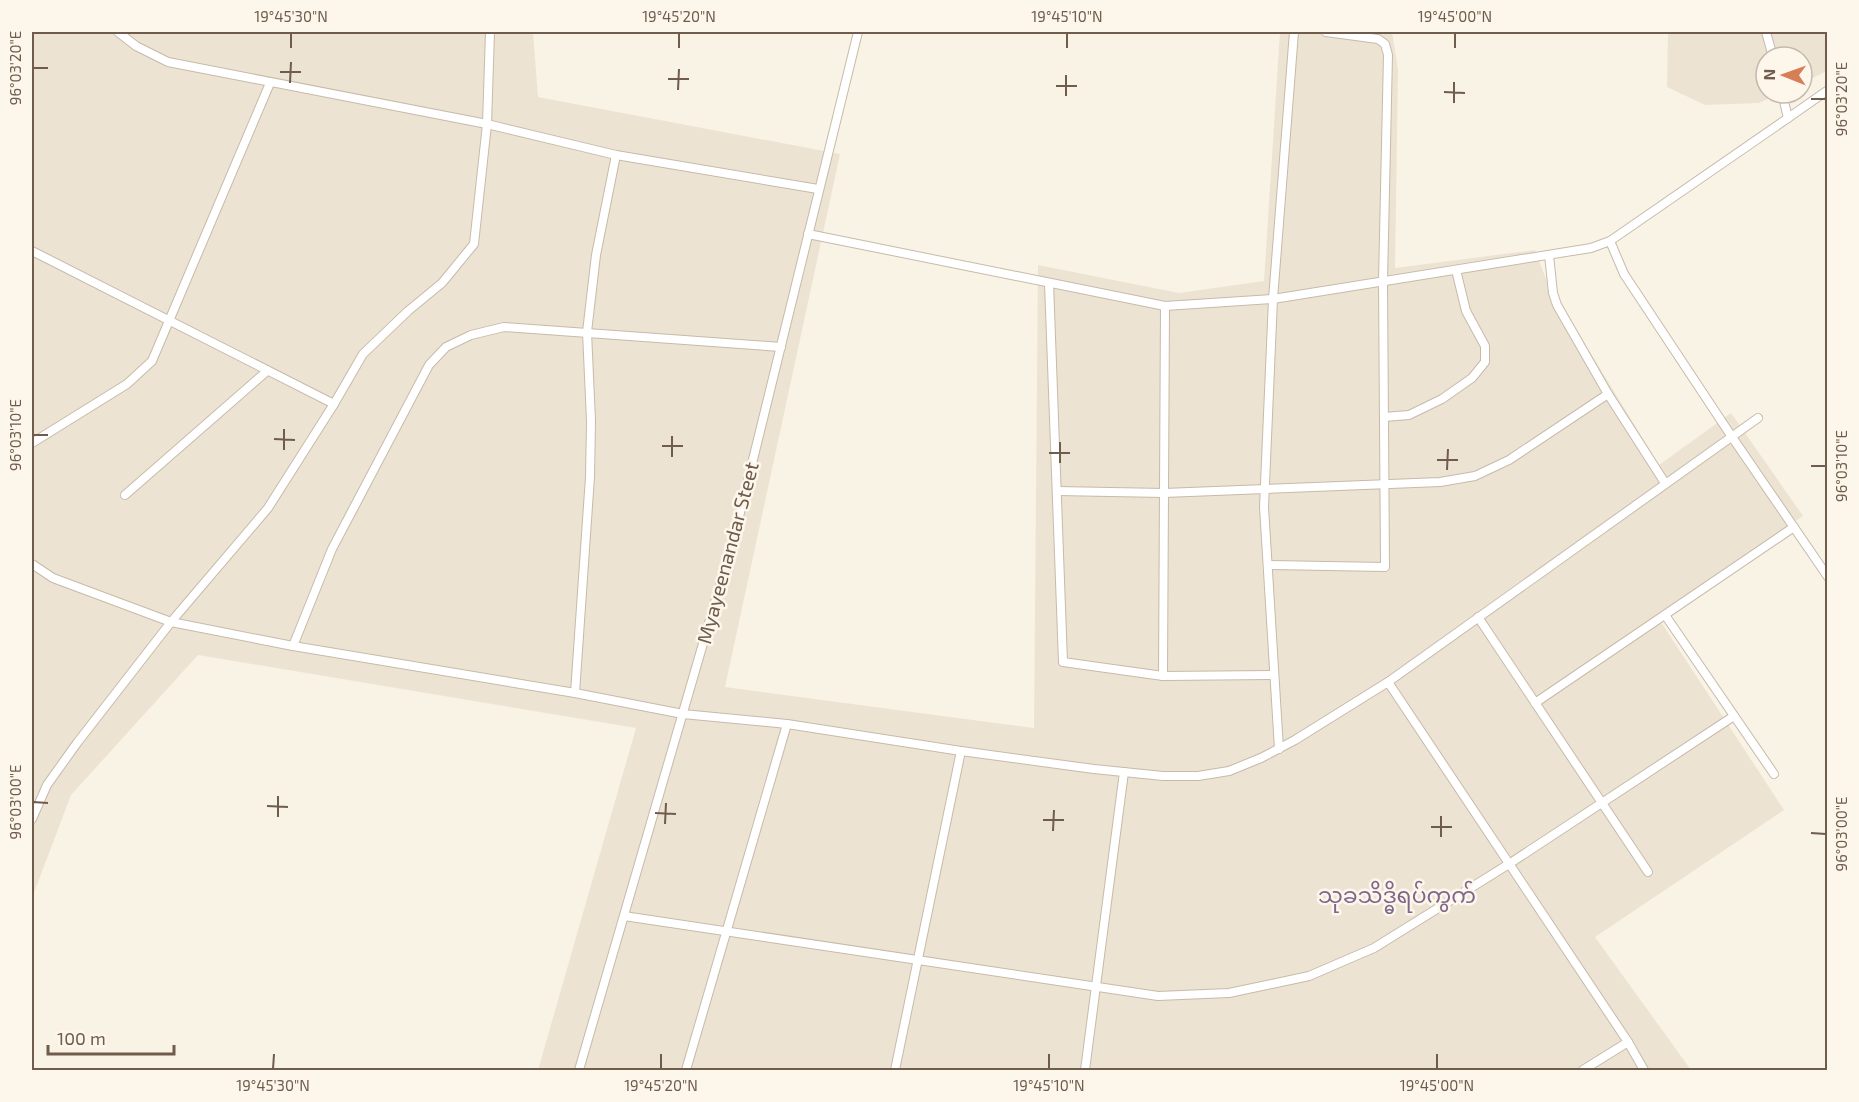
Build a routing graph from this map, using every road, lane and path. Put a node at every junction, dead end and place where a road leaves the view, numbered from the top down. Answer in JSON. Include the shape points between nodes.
{"nodes":[{"id":1,"x":118,"y":32,"type":"edge"},
{"id":2,"x":490,"y":32,"type":"edge"},
{"id":3,"x":858,"y":32,"type":"edge"},
{"id":4,"x":1294,"y":32,"type":"edge"},
{"id":5,"x":1326,"y":32,"type":"edge"},
{"id":6,"x":270,"y":83,"type":"junction"},
{"id":7,"x":1827,"y":90,"type":"edge"},
{"id":8,"x":1785,"y":105,"type":"edge"},
{"id":9,"x":1788,"y":118,"type":"junction"},
{"id":10,"x":487,"y":124,"type":"junction"},
{"id":11,"x":616,"y":155,"type":"junction"},
{"id":12,"x":818,"y":189,"type":"junction"},
{"id":13,"x":807,"y":234,"type":"junction"},
{"id":14,"x":1610,"y":241,"type":"junction"},
{"id":15,"x":32,"y":251,"type":"edge"},
{"id":16,"x":1549,"y":255,"type":"junction"},
{"id":17,"x":1456,"y":270,"type":"junction"},
{"id":18,"x":1383,"y":281,"type":"junction"},
{"id":19,"x":1049,"y":283,"type":"junction"},
{"id":20,"x":1273,"y":299,"type":"junction"},
{"id":21,"x":1165,"y":306,"type":"junction"},
{"id":22,"x":169,"y":322,"type":"junction"},
{"id":23,"x":587,"y":332,"type":"junction"},
{"id":24,"x":781,"y":347,"type":"junction"},
{"id":25,"x":267,"y":371,"type":"junction"},
{"id":26,"x":1608,"y":394,"type":"junction"},
{"id":27,"x":334,"y":404,"type":"junction"},
{"id":28,"x":1384,"y":417,"type":"junction"},
{"id":29,"x":1758,"y":418,"type":"dead end"},
{"id":30,"x":1732,"y":437,"type":"junction"},
{"id":31,"x":32,"y":443,"type":"edge"},
{"id":32,"x":1665,"y":483,"type":"junction"},
{"id":33,"x":1384,"y":485,"type":"junction"},
{"id":34,"x":1265,"y":488,"type":"junction"},
{"id":35,"x":1057,"y":491,"type":"junction"},
{"id":36,"x":1164,"y":493,"type":"junction"},
{"id":37,"x":124,"y":495,"type":"dead end"},
{"id":38,"x":1794,"y":527,"type":"junction"},
{"id":39,"x":32,"y":564,"type":"edge"},
{"id":40,"x":1268,"y":565,"type":"junction"},
{"id":41,"x":1827,"y":577,"type":"edge"},
{"id":42,"x":1665,"y":615,"type":"junction"},
{"id":43,"x":1478,"y":617,"type":"junction"},
{"id":44,"x":171,"y":622,"type":"junction"},
{"id":45,"x":293,"y":646,"type":"junction"},
{"id":46,"x":1275,"y":675,"type":"junction"},
{"id":47,"x":1163,"y":676,"type":"junction"},
{"id":48,"x":1388,"y":682,"type":"junction"},
{"id":49,"x":575,"y":693,"type":"junction"},
{"id":50,"x":1535,"y":703,"type":"junction"},
{"id":51,"x":683,"y":714,"type":"junction"},
{"id":52,"x":1734,"y":716,"type":"junction"},
{"id":53,"x":787,"y":724,"type":"junction"},
{"id":54,"x":1279,"y":749,"type":"junction"},
{"id":55,"x":961,"y":751,"type":"junction"},
{"id":56,"x":1124,"y":772,"type":"junction"},
{"id":57,"x":1774,"y":774,"type":"dead end"},
{"id":58,"x":1602,"y":803,"type":"junction"},
{"id":59,"x":32,"y":819,"type":"edge"},
{"id":60,"x":1509,"y":864,"type":"junction"},
{"id":61,"x":1648,"y":872,"type":"dead end"},
{"id":62,"x":624,"y":916,"type":"junction"},
{"id":63,"x":726,"y":932,"type":"junction"},
{"id":64,"x":918,"y":959,"type":"junction"},
{"id":65,"x":1095,"y":987,"type":"junction"},
{"id":66,"x":1628,"y":1042,"type":"junction"},
{"id":67,"x":579,"y":1071,"type":"edge"},
{"id":68,"x":686,"y":1071,"type":"edge"},
{"id":69,"x":895,"y":1071,"type":"edge"},
{"id":70,"x":1085,"y":1071,"type":"edge"},
{"id":71,"x":1583,"y":1071,"type":"edge"},
{"id":72,"x":1644,"y":1071,"type":"edge"}],
"edges":[{"from":1,"to":6,"type":"street","via":[[168,62]]},
{"from":2,"to":10,"type":"street"},
{"from":3,"to":12,"type":"street","name":"Myayeenandar Steet"},
{"from":4,"to":20,"type":"street"},
{"from":5,"to":18,"type":"street","via":[[1378,39],[1385,44],[1388,55]]},
{"from":6,"to":10,"type":"street"},
{"from":6,"to":22,"type":"street"},
{"from":7,"to":9,"type":"street"},
{"from":8,"to":9,"type":"street"},
{"from":9,"to":14,"type":"street"},
{"from":10,"to":11,"type":"street"},
{"from":10,"to":27,"type":"street","via":[[474,244],[442,283],[363,354]]},
{"from":11,"to":12,"type":"street"},
{"from":11,"to":23,"type":"street","via":[[596,255]]},
{"from":12,"to":13,"type":"street","name":"Myayeenandar Steet"},
{"from":13,"to":19,"type":"street"},
{"from":13,"to":24,"type":"street","name":"Myayeenandar Steet"},
{"from":14,"to":16,"type":"street"},
{"from":14,"to":30,"type":"street","via":[[1624,274]]},
{"from":15,"to":22,"type":"street"},
{"from":16,"to":17,"type":"street"},
{"from":16,"to":26,"type":"street","via":[[1557,305]]},
{"from":17,"to":18,"type":"street"},
{"from":17,"to":28,"type":"street","via":[[1466,311],[1485,346],[1485,362],[1472,378],[1442,399],[1409,415]]},
{"from":18,"to":20,"type":"street"},
{"from":18,"to":28,"type":"street"},
{"from":19,"to":21,"type":"street"},
{"from":19,"to":35,"type":"street"},
{"from":20,"to":21,"type":"street"},
{"from":20,"to":34,"type":"street"},
{"from":21,"to":36,"type":"street"},
{"from":22,"to":25,"type":"street"},
{"from":22,"to":31,"type":"street","via":[[152,361],[127,384]]},
{"from":23,"to":24,"type":"street"},
{"from":23,"to":45,"type":"street","via":[[504,327],[471,335],[446,347],[429,365],[332,549]]},
{"from":23,"to":49,"type":"street","via":[[590,455]]},
{"from":24,"to":51,"type":"street","name":"Myayeenandar Steet","via":[[734,537]]},
{"from":25,"to":27,"type":"street"},
{"from":25,"to":37,"type":"street"},
{"from":26,"to":32,"type":"street"},
{"from":26,"to":33,"type":"street","via":[[1509,460],[1475,476]]},
{"from":27,"to":44,"type":"street","via":[[268,508]]},
{"from":28,"to":33,"type":"street"},
{"from":29,"to":30,"type":"street"},
{"from":30,"to":32,"type":"street"},
{"from":30,"to":38,"type":"street"},
{"from":32,"to":43,"type":"street"},
{"from":33,"to":34,"type":"street"},
{"from":33,"to":40,"type":"street","via":[[1385,567]]},
{"from":34,"to":36,"type":"street"},
{"from":34,"to":40,"type":"street"},
{"from":35,"to":36,"type":"street"},
{"from":35,"to":47,"type":"street","via":[[1064,662]]},
{"from":36,"to":47,"type":"street"},
{"from":38,"to":41,"type":"street"},
{"from":38,"to":42,"type":"street"},
{"from":39,"to":44,"type":"street","via":[[53,578]]},
{"from":40,"to":46,"type":"street"},
{"from":42,"to":50,"type":"street"},
{"from":42,"to":52,"type":"street"},
{"from":43,"to":48,"type":"street"},
{"from":43,"to":50,"type":"street"},
{"from":44,"to":45,"type":"street"},
{"from":44,"to":59,"type":"street","via":[[47,785]]},
{"from":45,"to":49,"type":"street"},
{"from":46,"to":47,"type":"street"},
{"from":46,"to":54,"type":"street"},
{"from":48,"to":54,"type":"street"},
{"from":48,"to":60,"type":"street"},
{"from":49,"to":51,"type":"street"},
{"from":50,"to":58,"type":"street"},
{"from":51,"to":53,"type":"street"},
{"from":51,"to":62,"type":"street","name":"Myayeenandar Steet"},
{"from":52,"to":57,"type":"street"},
{"from":52,"to":58,"type":"street"},
{"from":53,"to":55,"type":"street"},
{"from":53,"to":63,"type":"street"},
{"from":54,"to":56,"type":"street","via":[[1229,771],[1198,776]]},
{"from":55,"to":56,"type":"street"},
{"from":55,"to":64,"type":"street"},
{"from":56,"to":65,"type":"street"},
{"from":58,"to":60,"type":"street"},
{"from":58,"to":61,"type":"street"},
{"from":60,"to":65,"type":"street","via":[[1374,948],[1309,976],[1229,993],[1158,996]]},
{"from":60,"to":66,"type":"street"},
{"from":62,"to":63,"type":"street"},
{"from":62,"to":67,"type":"street","name":"Myayeenandar Steet"},
{"from":63,"to":64,"type":"street"},
{"from":63,"to":68,"type":"street"},
{"from":64,"to":65,"type":"street"},
{"from":64,"to":69,"type":"street"},
{"from":65,"to":70,"type":"street"},
{"from":66,"to":71,"type":"street"},
{"from":66,"to":72,"type":"street"}]}
